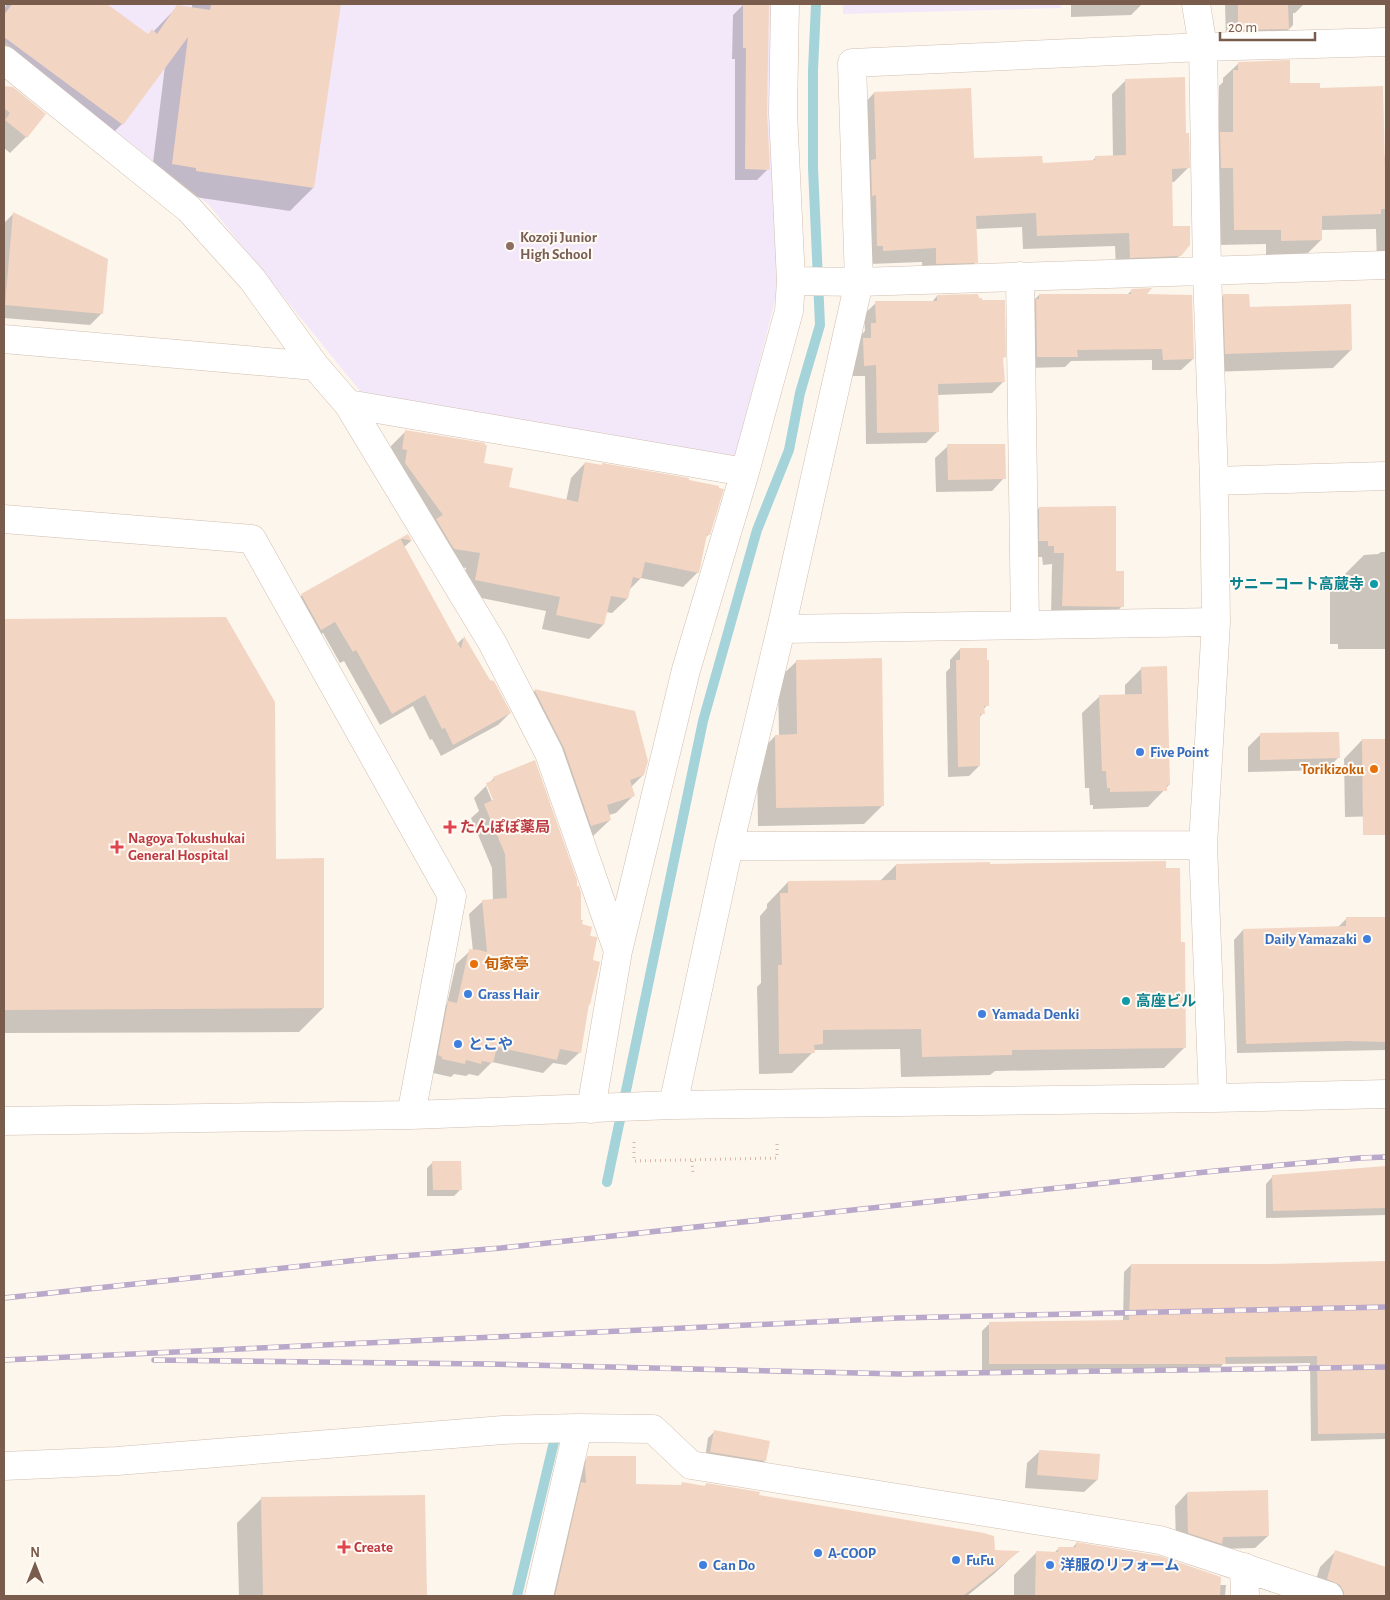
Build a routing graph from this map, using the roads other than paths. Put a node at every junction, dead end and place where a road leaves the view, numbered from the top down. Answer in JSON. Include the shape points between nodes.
{"nodes":[{"id":1,"x":785,"y":4,"type":"edge"},
{"id":2,"x":1196,"y":4,"type":"edge"},
{"id":3,"x":1386,"y":42,"type":"edge"},
{"id":4,"x":1203,"y":47,"type":"junction"},
{"id":5,"x":4,"y":60,"type":"edge"},
{"id":6,"x":1386,"y":265,"type":"edge"},
{"id":7,"x":1207,"y":270,"type":"junction"},
{"id":8,"x":1020,"y":276,"type":"junction"},
{"id":9,"x":791,"y":281,"type":"junction"},
{"id":10,"x":852,"y":282,"type":"junction"},
{"id":11,"x":4,"y":339,"type":"edge"},
{"id":12,"x":315,"y":366,"type":"junction"},
{"id":13,"x":348,"y":404,"type":"junction"},
{"id":14,"x":745,"y":472,"type":"junction"},
{"id":15,"x":1386,"y":476,"type":"edge"},
{"id":16,"x":1214,"y":482,"type":"junction"},
{"id":17,"x":4,"y":519,"type":"edge"},
{"id":18,"x":1216,"y":622,"type":"junction"},
{"id":19,"x":1026,"y":625,"type":"junction"},
{"id":20,"x":782,"y":629,"type":"junction"},
{"id":21,"x":1203,"y":845,"type":"junction"},
{"id":22,"x":729,"y":846,"type":"junction"},
{"id":23,"x":618,"y":951,"type":"junction"},
{"id":24,"x":1386,"y":1094,"type":"edge"},
{"id":25,"x":1213,"y":1098,"type":"junction"},
{"id":26,"x":673,"y":1106,"type":"junction"},
{"id":27,"x":597,"y":1109,"type":"junction"},
{"id":28,"x":411,"y":1115,"type":"junction"},
{"id":29,"x":4,"y":1121,"type":"edge"},
{"id":30,"x":578,"y":1428,"type":"junction"},
{"id":31,"x":4,"y":1466,"type":"edge"},
{"id":32,"x":1244,"y":1567,"type":"junction"},
{"id":33,"x":539,"y":1596,"type":"edge"},
{"id":34,"x":1245,"y":1596,"type":"edge"},
{"id":35,"x":1329,"y":1596,"type":"edge"}],
"edges":[{"from":1,"to":9,"type":"street","via":[[783,112]]},
{"from":2,"to":4,"type":"street"},
{"from":3,"to":4,"type":"street"},
{"from":4,"to":7,"type":"street"},
{"from":4,"to":10,"type":"street","via":[[852,63]]},
{"from":5,"to":12,"type":"street","via":[[189,209],[252,279]]},
{"from":6,"to":7,"type":"street"},
{"from":7,"to":8,"type":"street"},
{"from":7,"to":16,"type":"street"},
{"from":8,"to":10,"type":"street"},
{"from":8,"to":19,"type":"street"},
{"from":9,"to":10,"type":"street"},
{"from":9,"to":14,"type":"street","via":[[789,311]]},
{"from":10,"to":20,"type":"street"},
{"from":11,"to":12,"type":"street"},
{"from":12,"to":13,"type":"street"},
{"from":13,"to":14,"type":"street"},
{"from":13,"to":23,"type":"street","via":[[493,644],[549,753]]},
{"from":14,"to":23,"type":"street","via":[[686,670]]},
{"from":15,"to":16,"type":"street"},
{"from":16,"to":18,"type":"street"},
{"from":17,"to":28,"type":"street","via":[[252,539],[452,896]]},
{"from":18,"to":19,"type":"street"},
{"from":18,"to":21,"type":"street"},
{"from":19,"to":20,"type":"street"},
{"from":20,"to":22,"type":"street"},
{"from":21,"to":22,"type":"street"},
{"from":21,"to":25,"type":"street"},
{"from":22,"to":26,"type":"street"},
{"from":23,"to":27,"type":"street"},
{"from":24,"to":25,"type":"street"},
{"from":25,"to":26,"type":"street"},
{"from":26,"to":27,"type":"street"},
{"from":27,"to":28,"type":"street"},
{"from":28,"to":29,"type":"street"},
{"from":30,"to":31,"type":"street","via":[[503,1430],[117,1461]]},
{"from":30,"to":32,"type":"street","via":[[652,1429],[691,1465],[1160,1540]]},
{"from":30,"to":33,"type":"street"},
{"from":32,"to":34,"type":"street"},
{"from":32,"to":35,"type":"street"}]}
